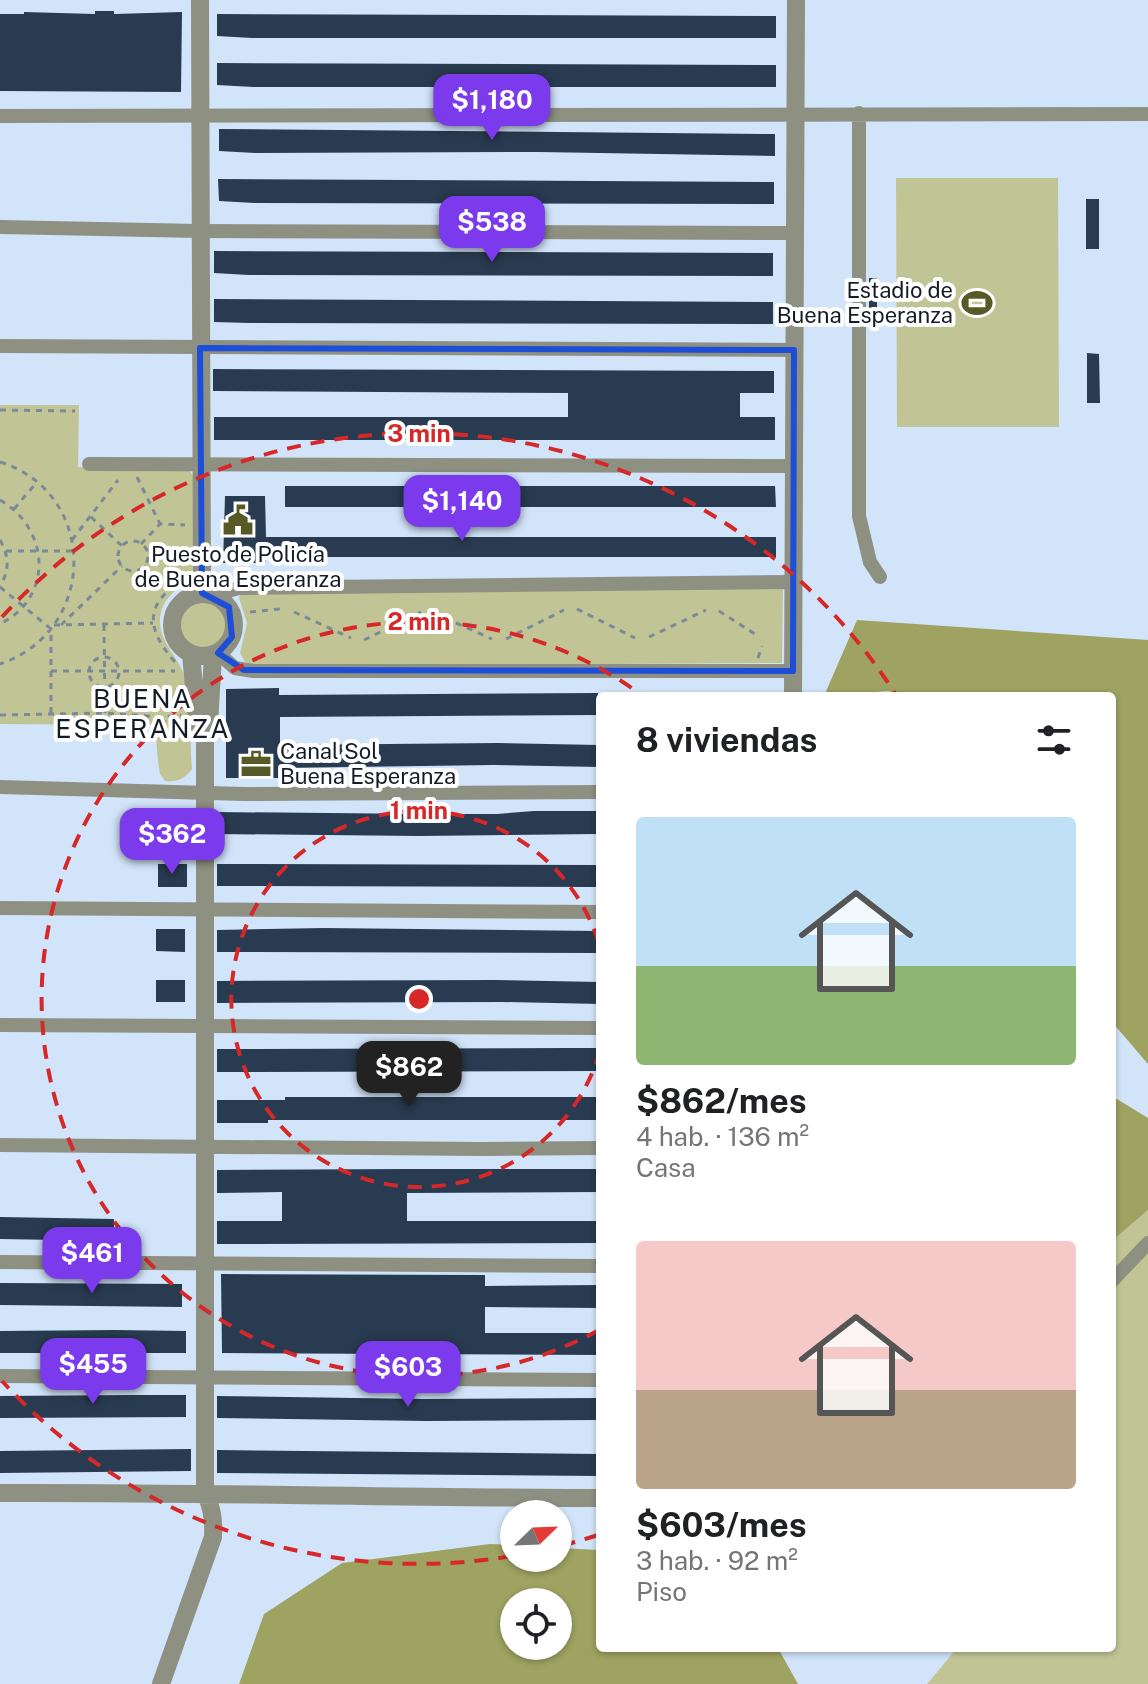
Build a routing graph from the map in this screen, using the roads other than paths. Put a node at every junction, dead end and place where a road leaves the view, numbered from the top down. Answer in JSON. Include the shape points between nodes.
{"nodes":[{"id":1,"x":200,"y":0,"type":"edge"},
{"id":2,"x":796,"y":0,"type":"edge"},
{"id":3,"x":859,"y":113,"type":"junction"},
{"id":4,"x":201,"y":114,"type":"junction"},
{"id":5,"x":795,"y":114,"type":"junction"},
{"id":6,"x":1148,"y":114,"type":"edge"},
{"id":7,"x":0,"y":116,"type":"edge"},
{"id":8,"x":0,"y":227,"type":"edge"},
{"id":9,"x":199,"y":231,"type":"junction"},
{"id":10,"x":795,"y":233,"type":"junction"},
{"id":11,"x":0,"y":346,"type":"edge"},
{"id":12,"x":200,"y":348,"type":"junction"},
{"id":13,"x":794,"y":350,"type":"junction"},
{"id":14,"x":202,"y":463,"type":"junction"},
{"id":15,"x":89,"y":464,"type":"dead end"},
{"id":16,"x":794,"y":466,"type":"junction"},
{"id":17,"x":880,"y":577,"type":"dead end"},
{"id":18,"x":793,"y":582,"type":"junction"},
{"id":19,"x":207,"y":594,"type":"junction"},
{"id":20,"x":191,"y":654,"type":"junction"},
{"id":21,"x":216,"y":654,"type":"junction"},
{"id":22,"x":793,"y":671,"type":"junction"},
{"id":23,"x":793,"y":692,"type":"edge"},
{"id":24,"x":205,"y":741,"type":"junction"},
{"id":25,"x":0,"y":787,"type":"edge"},
{"id":26,"x":205,"y":792,"type":"junction"},
{"id":27,"x":596,"y":792,"type":"edge"},
{"id":28,"x":0,"y":908,"type":"edge"},
{"id":29,"x":205,"y":910,"type":"junction"},
{"id":30,"x":596,"y":912,"type":"edge"},
{"id":31,"x":0,"y":1025,"type":"edge"},
{"id":32,"x":205,"y":1027,"type":"junction"},
{"id":33,"x":596,"y":1028,"type":"edge"},
{"id":34,"x":0,"y":1145,"type":"edge"},
{"id":35,"x":205,"y":1148,"type":"junction"},
{"id":36,"x":596,"y":1148,"type":"edge"},
{"id":37,"x":1148,"y":1243,"type":"edge"},
{"id":38,"x":0,"y":1262,"type":"edge"},
{"id":39,"x":205,"y":1264,"type":"junction"},
{"id":40,"x":596,"y":1266,"type":"edge"},
{"id":41,"x":1116,"y":1277,"type":"edge"},
{"id":42,"x":0,"y":1376,"type":"edge"},
{"id":43,"x":205,"y":1376,"type":"junction"},
{"id":44,"x":596,"y":1380,"type":"edge"},
{"id":45,"x":205,"y":1492,"type":"junction"},
{"id":46,"x":0,"y":1493,"type":"edge"},
{"id":47,"x":596,"y":1498,"type":"edge"},
{"id":48,"x":161,"y":1684,"type":"edge"}],
"edges":[{"from":1,"to":4,"type":"street"},
{"from":2,"to":5,"type":"street"},
{"from":3,"to":5,"type":"street"},
{"from":3,"to":6,"type":"street"},
{"from":3,"to":17,"type":"street","via":[[859,516],[870,562]]},
{"from":4,"to":5,"type":"street"},
{"from":4,"to":7,"type":"street"},
{"from":4,"to":9,"type":"street"},
{"from":5,"to":10,"type":"street"},
{"from":8,"to":9,"type":"street"},
{"from":9,"to":10,"type":"street"},
{"from":9,"to":12,"type":"street"},
{"from":10,"to":13,"type":"street"},
{"from":11,"to":12,"type":"street"},
{"from":12,"to":13,"type":"street"},
{"from":12,"to":14,"type":"street"},
{"from":13,"to":16,"type":"street"},
{"from":14,"to":15,"type":"street"},
{"from":14,"to":16,"type":"street"},
{"from":14,"to":19,"type":"street"},
{"from":16,"to":18,"type":"street"},
{"from":18,"to":19,"type":"street","via":[[239,588]]},
{"from":18,"to":22,"type":"street"},
{"from":19,"to":20,"type":"street","via":[[183,601],[172,619],[175,640]]},
{"from":19,"to":21,"type":"street","via":[[229,607],[234,627]]},
{"from":20,"to":21,"type":"street"},
{"from":20,"to":24,"type":"street","via":[[197,720]]},
{"from":21,"to":22,"type":"street","via":[[235,668],[253,671]]},
{"from":21,"to":24,"type":"street"},
{"from":22,"to":23,"type":"street"},
{"from":24,"to":26,"type":"street"},
{"from":25,"to":26,"type":"street"},
{"from":26,"to":27,"type":"street"},
{"from":26,"to":29,"type":"street"},
{"from":28,"to":29,"type":"street"},
{"from":29,"to":30,"type":"street"},
{"from":29,"to":32,"type":"street"},
{"from":31,"to":32,"type":"street"},
{"from":32,"to":33,"type":"street"},
{"from":32,"to":35,"type":"street"},
{"from":34,"to":35,"type":"street"},
{"from":35,"to":36,"type":"street"},
{"from":35,"to":39,"type":"street"},
{"from":37,"to":41,"type":"street"},
{"from":38,"to":39,"type":"street"},
{"from":39,"to":40,"type":"street"},
{"from":39,"to":43,"type":"street"},
{"from":42,"to":43,"type":"street"},
{"from":43,"to":44,"type":"street"},
{"from":43,"to":45,"type":"street"},
{"from":45,"to":46,"type":"street"},
{"from":45,"to":47,"type":"street"},
{"from":45,"to":48,"type":"street","via":[[212,1508],[213,1537]]}]}
